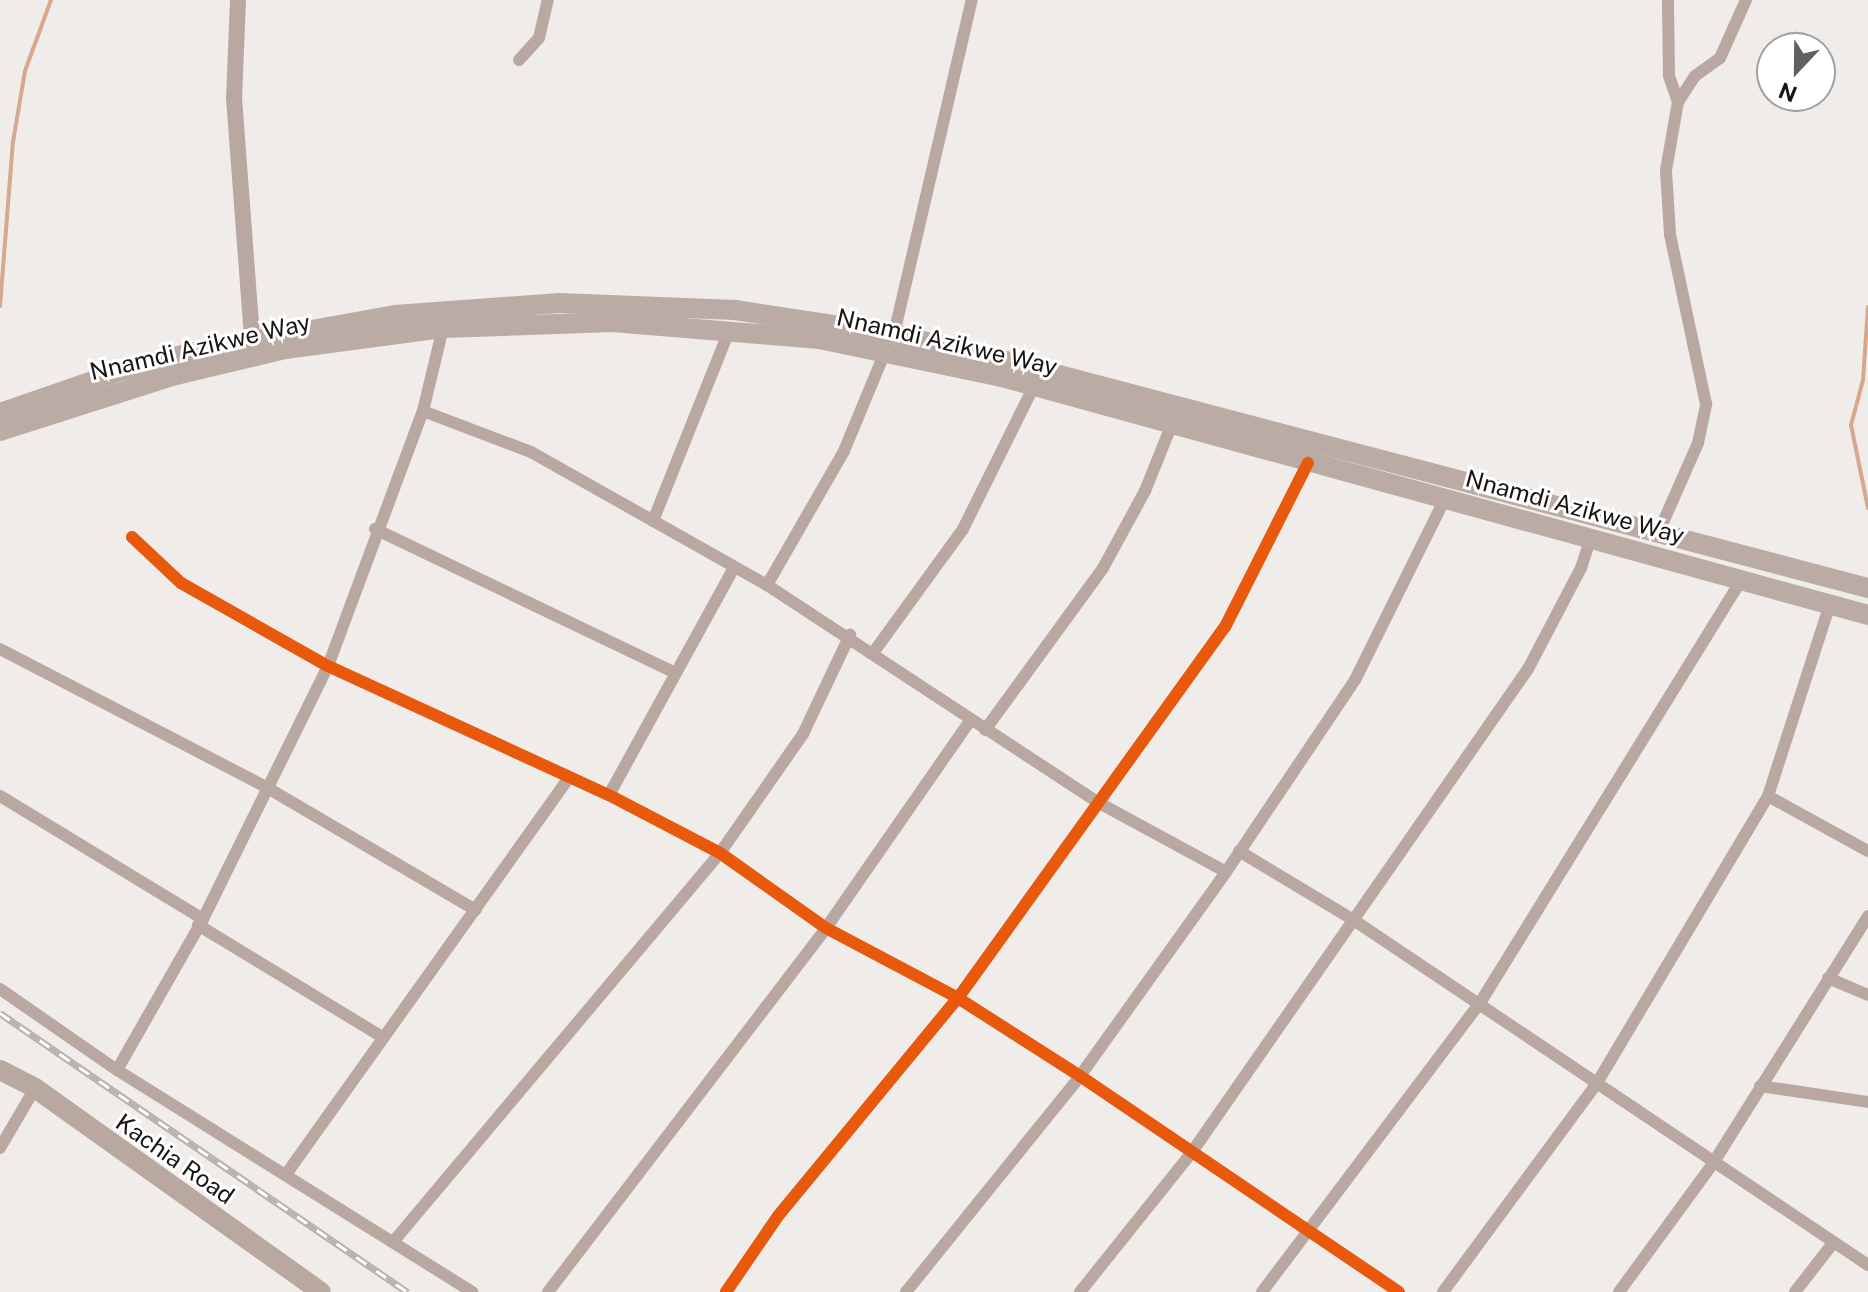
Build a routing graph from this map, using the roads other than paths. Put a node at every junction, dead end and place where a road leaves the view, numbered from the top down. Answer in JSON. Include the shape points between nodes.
{"nodes":[{"id":1,"x":238,"y":0,"type":"edge"},
{"id":2,"x":548,"y":0,"type":"edge"},
{"id":3,"x":972,"y":0,"type":"edge"},
{"id":4,"x":1668,"y":0,"type":"edge"},
{"id":5,"x":1746,"y":0,"type":"edge"},
{"id":6,"x":519,"y":60,"type":"dead end"},
{"id":7,"x":1678,"y":102,"type":"junction"},
{"id":8,"x":443,"y":328,"type":"junction"},
{"id":9,"x":729,"y":331,"type":"junction"},
{"id":10,"x":252,"y":339,"type":"junction"},
{"id":11,"x":890,"y":343,"type":"junction"},
{"id":12,"x":1034,"y":386,"type":"junction"},
{"id":13,"x":423,"y":411,"type":"junction"},
{"id":14,"x":0,"y":413,"type":"edge"},
{"id":15,"x":1172,"y":424,"type":"junction"},
{"id":16,"x":0,"y":431,"type":"edge"},
{"id":17,"x":1308,"y":463,"type":"junction"},
{"id":18,"x":1445,"y":499,"type":"junction"},
{"id":19,"x":653,"y":521,"type":"junction"},
{"id":20,"x":375,"y":529,"type":"junction"},
{"id":21,"x":1657,"y":536,"type":"junction"},
{"id":22,"x":132,"y":537,"type":"dead end"},
{"id":23,"x":1591,"y":538,"type":"junction"},
{"id":24,"x":733,"y":569,"type":"junction"},
{"id":25,"x":1742,"y":579,"type":"junction"},
{"id":26,"x":767,"y":585,"type":"junction"},
{"id":27,"x":1868,"y":588,"type":"edge"},
{"id":28,"x":1830,"y":604,"type":"junction"},
{"id":29,"x":1868,"y":615,"type":"edge"},
{"id":30,"x":850,"y":635,"type":"junction"},
{"id":31,"x":0,"y":649,"type":"edge"},
{"id":32,"x":873,"y":653,"type":"junction"},
{"id":33,"x":328,"y":666,"type":"junction"},
{"id":34,"x":675,"y":673,"type":"junction"},
{"id":35,"x":969,"y":722,"type":"junction"},
{"id":36,"x":985,"y":730,"type":"junction"},
{"id":37,"x":568,"y":779,"type":"junction"},
{"id":38,"x":266,"y":787,"type":"junction"},
{"id":39,"x":609,"y":795,"type":"junction"},
{"id":40,"x":0,"y":796,"type":"edge"},
{"id":41,"x":1768,"y":796,"type":"junction"},
{"id":42,"x":1101,"y":804,"type":"junction"},
{"id":43,"x":1239,"y":851,"type":"junction"},
{"id":44,"x":1868,"y":851,"type":"edge"},
{"id":45,"x":720,"y":853,"type":"junction"},
{"id":46,"x":1226,"y":872,"type":"junction"},
{"id":47,"x":476,"y":910,"type":"junction"},
{"id":48,"x":1868,"y":916,"type":"edge"},
{"id":49,"x":1355,"y":921,"type":"junction"},
{"id":50,"x":200,"y":922,"type":"junction"},
{"id":51,"x":826,"y":928,"type":"junction"},
{"id":52,"x":1828,"y":978,"type":"junction"},
{"id":53,"x":0,"y":989,"type":"edge"},
{"id":54,"x":1868,"y":995,"type":"edge"},
{"id":55,"x":958,"y":998,"type":"junction"},
{"id":56,"x":1480,"y":1003,"type":"junction"},
{"id":57,"x":382,"y":1037,"type":"junction"},
{"id":58,"x":0,"y":1070,"type":"edge"},
{"id":59,"x":117,"y":1070,"type":"junction"},
{"id":60,"x":1080,"y":1076,"type":"junction"},
{"id":61,"x":1597,"y":1083,"type":"junction"},
{"id":62,"x":1760,"y":1086,"type":"junction"},
{"id":63,"x":35,"y":1088,"type":"junction"},
{"id":64,"x":1868,"y":1102,"type":"edge"},
{"id":65,"x":0,"y":1148,"type":"edge"},
{"id":66,"x":1192,"y":1152,"type":"junction"},
{"id":67,"x":1712,"y":1165,"type":"junction"},
{"id":68,"x":287,"y":1173,"type":"junction"},
{"id":69,"x":1308,"y":1232,"type":"junction"},
{"id":70,"x":393,"y":1242,"type":"junction"},
{"id":71,"x":1833,"y":1243,"type":"junction"},
{"id":72,"x":1868,"y":1265,"type":"edge"},
{"id":73,"x":321,"y":1292,"type":"edge"},
{"id":74,"x":472,"y":1292,"type":"edge"},
{"id":75,"x":548,"y":1292,"type":"edge"},
{"id":76,"x":726,"y":1292,"type":"edge"},
{"id":77,"x":906,"y":1292,"type":"edge"},
{"id":78,"x":1080,"y":1292,"type":"edge"},
{"id":79,"x":1262,"y":1292,"type":"edge"},
{"id":80,"x":1399,"y":1292,"type":"edge"},
{"id":81,"x":1443,"y":1292,"type":"edge"},
{"id":82,"x":1619,"y":1292,"type":"edge"},
{"id":83,"x":1795,"y":1292,"type":"edge"}],
"edges":[{"from":1,"to":10,"type":"street","via":[[234,98]]},
{"from":2,"to":6,"type":"street","via":[[539,38]]},
{"from":3,"to":11,"type":"street"},
{"from":4,"to":7,"type":"street","via":[[1669,76]]},
{"from":5,"to":7,"type":"street","via":[[1720,58],[1695,76]]},
{"from":7,"to":21,"type":"street","via":[[1666,170],[1670,234],[1706,404],[1698,443]]},
{"from":8,"to":9,"type":"highway","name":"Nnamdi Azikwe Way","via":[[612,322]]},
{"from":8,"to":13,"type":"street"},
{"from":8,"to":16,"type":"highway","name":"Nnamdi Azikwe Way","via":[[285,349],[161,380]]},
{"from":9,"to":11,"type":"highway","name":"Nnamdi Azikwe Way"},
{"from":9,"to":19,"type":"street"},
{"from":10,"to":11,"type":"highway","name":"Nnamdi Azikwe Way","via":[[395,315],[560,303],[735,310]]},
{"from":10,"to":14,"type":"highway","name":"Nnamdi Azikwe Way","via":[[121,371]]},
{"from":11,"to":12,"type":"highway","name":"Nnamdi Azikwe Way"},
{"from":11,"to":21,"type":"highway","name":"Nnamdi Azikwe Way"},
{"from":11,"to":26,"type":"street","via":[[844,451]]},
{"from":12,"to":15,"type":"highway","name":"Nnamdi Azikwe Way"},
{"from":12,"to":32,"type":"street","via":[[963,529]]},
{"from":13,"to":19,"type":"street","via":[[531,452]]},
{"from":13,"to":20,"type":"street"},
{"from":15,"to":17,"type":"highway","name":"Nnamdi Azikwe Way"},
{"from":15,"to":36,"type":"street","via":[[1145,491],[1103,568]]},
{"from":17,"to":18,"type":"highway","name":"Nnamdi Azikwe Way"},
{"from":17,"to":42,"type":"street","via":[[1225,627]]},
{"from":18,"to":23,"type":"highway","name":"Nnamdi Azikwe Way"},
{"from":18,"to":43,"type":"street","via":[[1355,680]]},
{"from":19,"to":24,"type":"street"},
{"from":20,"to":33,"type":"street"},
{"from":20,"to":34,"type":"street"},
{"from":21,"to":27,"type":"highway","name":"Nnamdi Azikwe Way"},
{"from":22,"to":33,"type":"street","via":[[181,583]]},
{"from":23,"to":25,"type":"highway","name":"Nnamdi Azikwe Way"},
{"from":23,"to":49,"type":"street","via":[[1528,669]]},
{"from":24,"to":26,"type":"street"},
{"from":24,"to":34,"type":"street"},
{"from":25,"to":28,"type":"highway","name":"Nnamdi Azikwe Way"},
{"from":25,"to":56,"type":"street"},
{"from":26,"to":30,"type":"street"},
{"from":28,"to":29,"type":"highway","name":"Nnamdi Azikwe Way"},
{"from":28,"to":41,"type":"street"},
{"from":30,"to":32,"type":"street"},
{"from":30,"to":45,"type":"street","via":[[803,734]]},
{"from":31,"to":38,"type":"street"},
{"from":32,"to":35,"type":"street"},
{"from":33,"to":37,"type":"street"},
{"from":33,"to":38,"type":"street"},
{"from":34,"to":39,"type":"street"},
{"from":35,"to":36,"type":"street"},
{"from":35,"to":51,"type":"street"},
{"from":36,"to":42,"type":"street"},
{"from":37,"to":39,"type":"street"},
{"from":37,"to":47,"type":"street"},
{"from":38,"to":47,"type":"street"},
{"from":38,"to":50,"type":"street"},
{"from":39,"to":45,"type":"street"},
{"from":40,"to":50,"type":"street"},
{"from":41,"to":44,"type":"street"},
{"from":41,"to":61,"type":"street"},
{"from":42,"to":46,"type":"street"},
{"from":42,"to":55,"type":"street"},
{"from":43,"to":46,"type":"street"},
{"from":43,"to":49,"type":"street"},
{"from":45,"to":51,"type":"street"},
{"from":45,"to":70,"type":"street"},
{"from":46,"to":60,"type":"street"},
{"from":47,"to":57,"type":"street"},
{"from":48,"to":52,"type":"street"},
{"from":49,"to":56,"type":"street"},
{"from":49,"to":66,"type":"street"},
{"from":50,"to":57,"type":"street"},
{"from":50,"to":59,"type":"street"},
{"from":51,"to":55,"type":"street"},
{"from":51,"to":75,"type":"street"},
{"from":52,"to":54,"type":"street"},
{"from":52,"to":62,"type":"street"},
{"from":53,"to":59,"type":"street"},
{"from":55,"to":60,"type":"street"},
{"from":55,"to":76,"type":"street","via":[[778,1216]]},
{"from":56,"to":61,"type":"street"},
{"from":56,"to":69,"type":"street"},
{"from":57,"to":68,"type":"street"},
{"from":58,"to":63,"type":"main road","name":"Kachia Road"},
{"from":59,"to":68,"type":"street"},
{"from":60,"to":66,"type":"street"},
{"from":60,"to":77,"type":"street"},
{"from":61,"to":67,"type":"street"},
{"from":61,"to":81,"type":"street"},
{"from":62,"to":64,"type":"street"},
{"from":62,"to":67,"type":"street"},
{"from":63,"to":65,"type":"street"},
{"from":63,"to":73,"type":"main road","name":"Kachia Road"},
{"from":66,"to":69,"type":"street"},
{"from":66,"to":78,"type":"street"},
{"from":67,"to":71,"type":"street"},
{"from":67,"to":82,"type":"street"},
{"from":68,"to":70,"type":"street"},
{"from":69,"to":79,"type":"street"},
{"from":69,"to":80,"type":"street"},
{"from":70,"to":74,"type":"street"},
{"from":71,"to":72,"type":"street"},
{"from":71,"to":83,"type":"street"}]}
